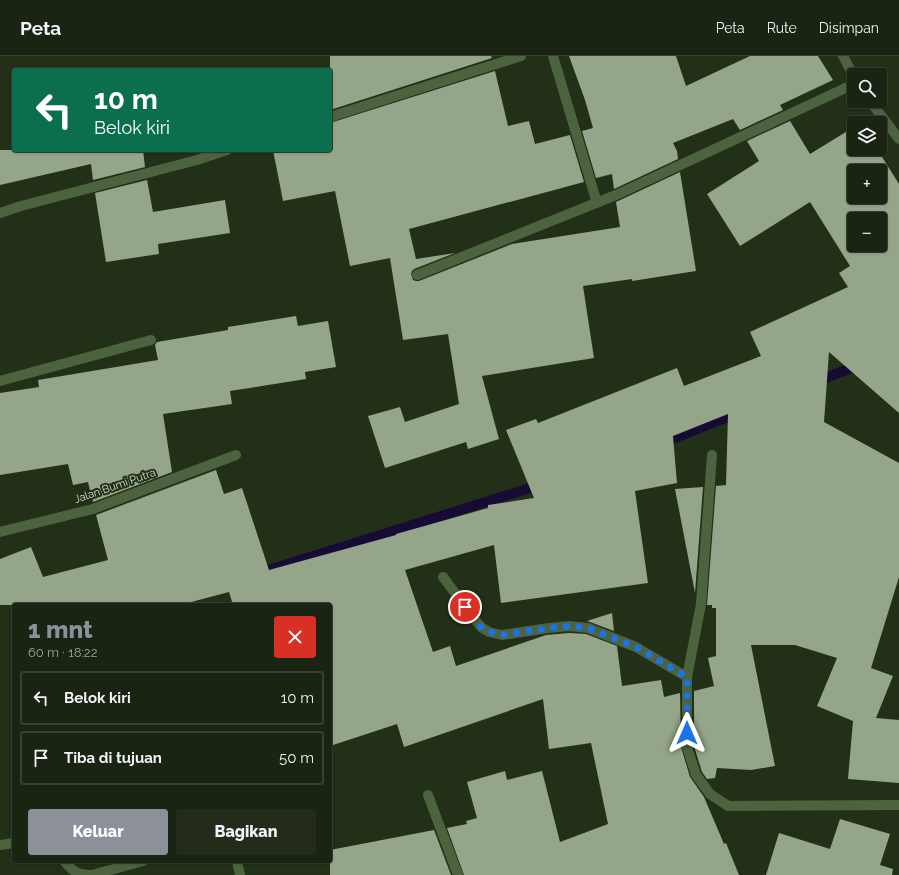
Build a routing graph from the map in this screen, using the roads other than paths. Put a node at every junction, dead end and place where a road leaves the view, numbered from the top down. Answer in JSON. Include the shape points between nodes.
{"nodes":[{"id":1,"x":521,"y":56,"type":"edge"},
{"id":2,"x":553,"y":56,"type":"edge"},
{"id":3,"x":843,"y":56,"type":"edge"},
{"id":4,"x":849,"y":68,"type":"edge"},
{"id":5,"x":847,"y":87,"type":"edge"},
{"id":6,"x":875,"y":108,"type":"edge"},
{"id":7,"x":332,"y":116,"type":"edge"},
{"id":8,"x":899,"y":139,"type":"edge"},
{"id":9,"x":221,"y":152,"type":"edge"},
{"id":10,"x":597,"y":203,"type":"junction"},
{"id":11,"x":0,"y":213,"type":"edge"},
{"id":12,"x":417,"y":275,"type":"dead end"},
{"id":13,"x":151,"y":340,"type":"dead end"},
{"id":14,"x":0,"y":381,"type":"edge"},
{"id":15,"x":236,"y":454,"type":"dead end"},
{"id":16,"x":712,"y":456,"type":"dead end"},
{"id":17,"x":0,"y":532,"type":"edge"},
{"id":18,"x":443,"y":577,"type":"dead end"},
{"id":19,"x":687,"y":677,"type":"junction"},
{"id":20,"x":428,"y":795,"type":"dead end"},
{"id":21,"x":899,"y":805,"type":"edge"},
{"id":22,"x":12,"y":843,"type":"edge"},
{"id":23,"x":0,"y":845,"type":"edge"},
{"id":24,"x":66,"y":863,"type":"edge"},
{"id":25,"x":135,"y":863,"type":"edge"},
{"id":26,"x":237,"y":863,"type":"edge"},
{"id":27,"x":81,"y":875,"type":"edge"},
{"id":28,"x":90,"y":875,"type":"edge"},
{"id":29,"x":240,"y":875,"type":"edge"},
{"id":30,"x":458,"y":875,"type":"edge"}],
"edges":[{"from":1,"to":7,"type":"street"},
{"from":2,"to":10,"type":"street"},
{"from":3,"to":4,"type":"street"},
{"from":5,"to":10,"type":"street"},
{"from":6,"to":8,"type":"street"},
{"from":9,"to":11,"type":"street"},
{"from":10,"to":12,"type":"street"},
{"from":13,"to":14,"type":"street"},
{"from":15,"to":17,"type":"street","name":"Jalan Bumi Putra","via":[[93,509]]},
{"from":16,"to":19,"type":"street","via":[[701,604]]},
{"from":18,"to":19,"type":"street","via":[[473,618],[489,632],[502,635],[569,626],[588,628],[636,647]]},
{"from":19,"to":21,"type":"street","via":[[687,747],[696,775],[710,794],[728,806]]},
{"from":20,"to":30,"type":"street"},
{"from":22,"to":23,"type":"street"},
{"from":24,"to":27,"type":"street","via":[[72,871]]},
{"from":25,"to":28,"type":"street"},
{"from":26,"to":29,"type":"street"},
{"from":27,"to":28,"type":"street"}]}
